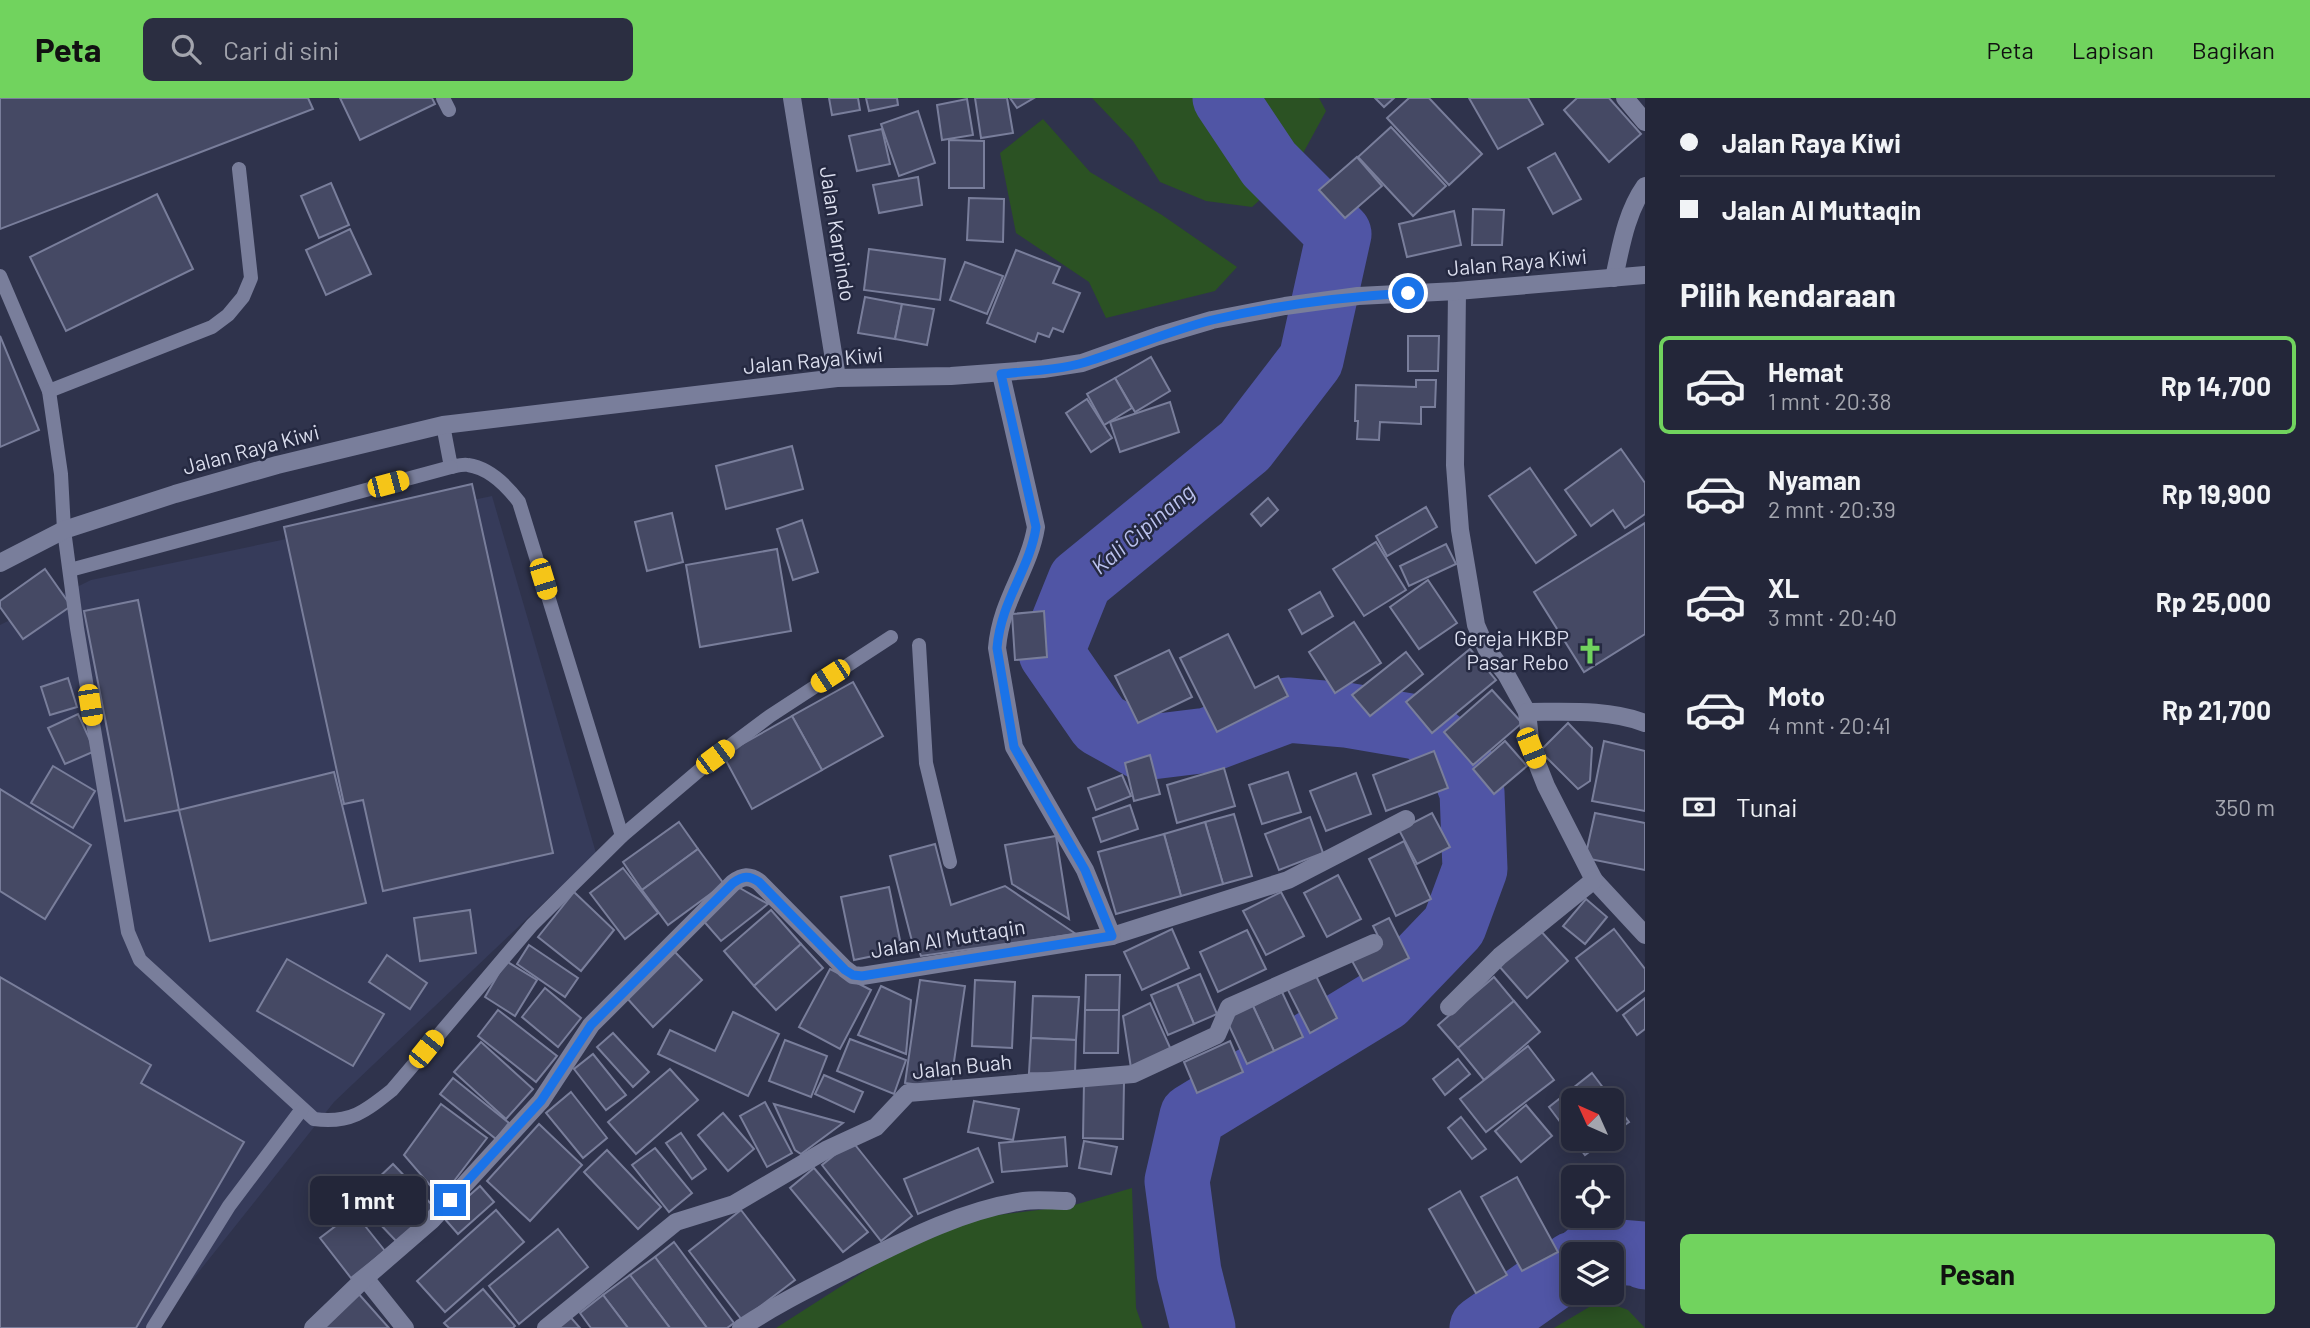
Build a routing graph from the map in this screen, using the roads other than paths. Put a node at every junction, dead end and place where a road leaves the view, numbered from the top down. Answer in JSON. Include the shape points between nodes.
{"nodes":[{"id":1,"x":792,"y":98,"type":"edge"},
{"id":2,"x":1625,"y":98,"type":"edge"},
{"id":3,"x":1645,"y":122,"type":"edge"},
{"id":4,"x":239,"y":169,"type":"dead end"},
{"id":5,"x":1645,"y":186,"type":"edge"},
{"id":6,"x":1645,"y":275,"type":"edge"},
{"id":7,"x":0,"y":276,"type":"edge"},
{"id":8,"x":1614,"y":278,"type":"junction"},
{"id":9,"x":1457,"y":291,"type":"junction"},
{"id":10,"x":1001,"y":374,"type":"junction"},
{"id":11,"x":837,"y":377,"type":"junction"},
{"id":12,"x":49,"y":391,"type":"junction"},
{"id":13,"x":443,"y":425,"type":"junction"},
{"id":14,"x":451,"y":467,"type":"junction"},
{"id":15,"x":64,"y":530,"type":"junction"},
{"id":16,"x":0,"y":563,"type":"edge"},
{"id":17,"x":70,"y":570,"type":"junction"},
{"id":18,"x":891,"y":637,"type":"dead end"},
{"id":19,"x":919,"y":645,"type":"dead end"},
{"id":20,"x":1528,"y":712,"type":"junction"},
{"id":21,"x":1645,"y":723,"type":"edge"},
{"id":22,"x":1406,"y":819,"type":"dead end"},
{"id":23,"x":622,"y":836,"type":"junction"},
{"id":24,"x":950,"y":862,"type":"dead end"},
{"id":25,"x":1594,"y":880,"type":"junction"},
{"id":26,"x":1645,"y":935,"type":"edge"},
{"id":27,"x":1112,"y":936,"type":"junction"},
{"id":28,"x":1374,"y":943,"type":"dead end"},
{"id":29,"x":1449,"y":1007,"type":"dead end"},
{"id":30,"x":302,"y":1109,"type":"junction"},
{"id":31,"x":1067,"y":1201,"type":"dead end"},
{"id":32,"x":365,"y":1279,"type":"junction"},
{"id":33,"x":153,"y":1328,"type":"edge"},
{"id":34,"x":313,"y":1328,"type":"edge"},
{"id":35,"x":405,"y":1328,"type":"edge"},
{"id":36,"x":546,"y":1328,"type":"edge"},
{"id":37,"x":741,"y":1328,"type":"edge"}],
"edges":[{"from":1,"to":11,"type":"street","name":"Jalan Karpindo"},
{"from":2,"to":3,"type":"street"},
{"from":4,"to":12,"type":"lane","via":[[251,278],[228,315],[212,327]]},
{"from":5,"to":8,"type":"street","via":[[1629,216]]},
{"from":6,"to":8,"type":"street","name":"Jalan Raya Kiwi"},
{"from":7,"to":12,"type":"lane"},
{"from":8,"to":9,"type":"street","name":"Jalan Raya Kiwi"},
{"from":9,"to":10,"type":"street","name":"Jalan Raya Kiwi","via":[[1358,296],[1285,306],[1201,323],[1083,363]]},
{"from":9,"to":20,"type":"street","via":[[1455,465],[1469,590],[1486,648]]},
{"from":10,"to":11,"type":"street","name":"Jalan Raya Kiwi"},
{"from":10,"to":27,"type":"street","via":[[1036,527],[998,635],[1014,747],[1085,870]]},
{"from":11,"to":13,"type":"street","name":"Jalan Raya Kiwi"},
{"from":12,"to":15,"type":"lane"},
{"from":13,"to":14,"type":"lane"},
{"from":13,"to":15,"type":"street","name":"Jalan Raya Kiwi","via":[[277,465]]},
{"from":14,"to":17,"type":"lane"},
{"from":14,"to":23,"type":"lane","via":[[468,465],[484,471],[502,482],[519,502]]},
{"from":15,"to":16,"type":"street","name":"Jalan Raya Kiwi"},
{"from":15,"to":17,"type":"lane"},
{"from":17,"to":30,"type":"lane","via":[[128,932],[141,960]]},
{"from":18,"to":23,"type":"lane","via":[[770,716]]},
{"from":19,"to":24,"type":"lane","via":[[926,763]]},
{"from":20,"to":21,"type":"street","via":[[1583,712]]},
{"from":20,"to":25,"type":"street","via":[[1536,761]]},
{"from":22,"to":27,"type":"street","via":[[1288,880]]},
{"from":23,"to":30,"type":"lane","via":[[532,925],[392,1090],[348,1119],[314,1119]]},
{"from":25,"to":26,"type":"street"},
{"from":25,"to":29,"type":"street","via":[[1500,956]]},
{"from":27,"to":32,"type":"street","name":"Jalan Al Muttaqin","via":[[853,975],[759,882],[742,877],[591,1025],[541,1101],[432,1220]]},
{"from":28,"to":36,"type":"street","name":"Jalan Buah","via":[[1229,1007],[1217,1035],[1133,1073],[908,1093],[876,1127],[734,1203],[676,1222]]},
{"from":30,"to":33,"type":"lane","via":[[229,1206]]},
{"from":31,"to":37,"type":"street","via":[[1027,1200],[940,1225],[785,1300]]},
{"from":32,"to":34,"type":"street"},
{"from":32,"to":35,"type":"street"}]}
